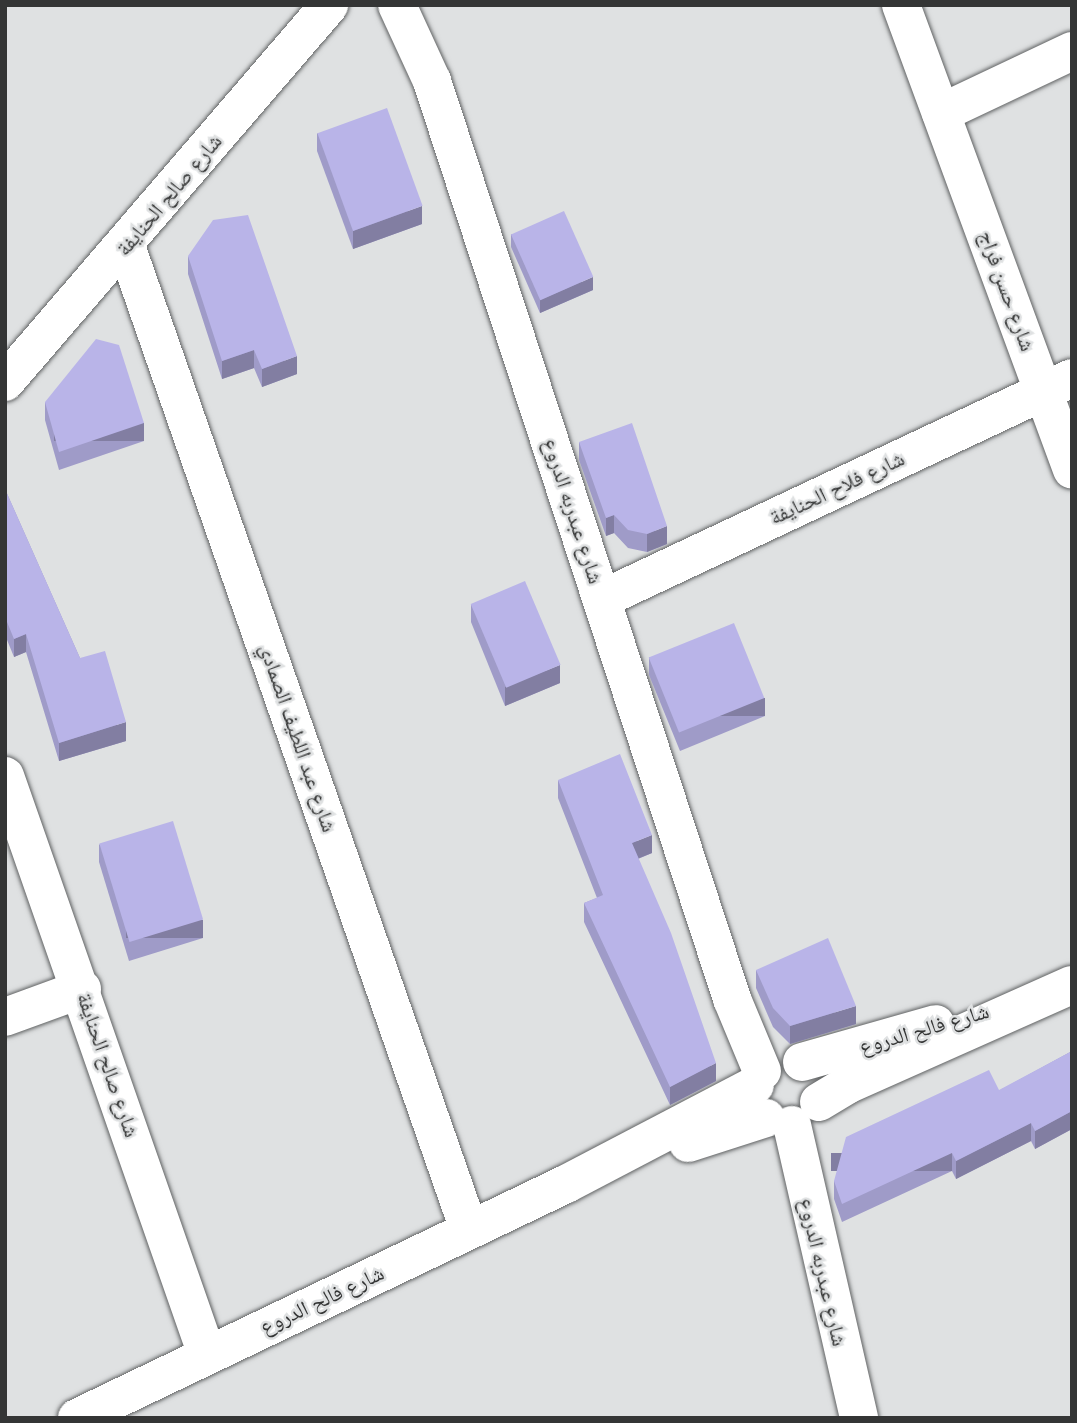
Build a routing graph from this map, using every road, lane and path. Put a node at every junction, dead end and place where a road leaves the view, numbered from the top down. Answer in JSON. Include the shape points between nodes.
{"nodes":[{"id":1,"x":329,"y":5,"type":"edge"},
{"id":2,"x":397,"y":5,"type":"edge"},
{"id":3,"x":426,"y":5,"type":"edge"},
{"id":4,"x":901,"y":5,"type":"edge"},
{"id":5,"x":1072,"y":51,"type":"edge"},
{"id":6,"x":432,"y":81,"type":"junction"},
{"id":7,"x":941,"y":113,"type":"junction"},
{"id":8,"x":126,"y":246,"type":"junction"},
{"id":9,"x":5,"y":382,"type":"edge"},
{"id":10,"x":1057,"y":385,"type":"edge"},
{"id":11,"x":1072,"y":470,"type":"edge"},
{"id":12,"x":602,"y":599,"type":"junction"},
{"id":13,"x":5,"y":776,"type":"edge"},
{"id":14,"x":82,"y":989,"type":"junction"},
{"id":15,"x":1059,"y":991,"type":"edge"},
{"id":16,"x":5,"y":1017,"type":"edge"},
{"id":17,"x":783,"y":1089,"type":"junction"},
{"id":18,"x":470,"y":1230,"type":"junction"},
{"id":19,"x":207,"y":1355,"type":"junction"},
{"id":20,"x":78,"y":1418,"type":"edge"},
{"id":21,"x":859,"y":1418,"type":"edge"}],
"edges":[{"from":1,"to":8,"type":"street","name":"شارع صالح الحنايفة"},
{"from":2,"to":6,"type":"street","name":"شارع عبدربه الدروع"},
{"from":3,"to":6,"type":"street","name":"شارع عبدربه الدروع"},
{"from":4,"to":7,"type":"street","name":"شارع حسن فراج"},
{"from":5,"to":7,"type":"street"},
{"from":6,"to":12,"type":"street","name":"شارع عبدربه الدروع"},
{"from":7,"to":10,"type":"street","name":"شارع حسن فراج"},
{"from":8,"to":9,"type":"street","name":"شارع صالح الحنايفة"},
{"from":8,"to":18,"type":"street","name":"شارع عبد اللطيف الصمادي"},
{"from":10,"to":11,"type":"street","name":"شارع حسن فراج"},
{"from":10,"to":12,"type":"street","name":"شارع فلاح الحنايفة"},
{"from":12,"to":17,"type":"street","name":"شارع عبدربه الدروع","via":[[715,940]]},
{"from":13,"to":14,"type":"street","name":"شارع صالح الحنايفة"},
{"from":14,"to":16,"type":"street"},
{"from":14,"to":19,"type":"street","name":"شارع صالح الحنايفة"},
{"from":15,"to":17,"type":"street","name":"شارع فالح الدروع"},
{"from":17,"to":18,"type":"street","name":"شارع فالح الدروع"},
{"from":17,"to":21,"type":"street","name":"شارع عبدربه الدروع"},
{"from":18,"to":19,"type":"street","name":"شارع فالح الدروع"},
{"from":19,"to":20,"type":"street","name":"شارع فالح الدروع"}]}
